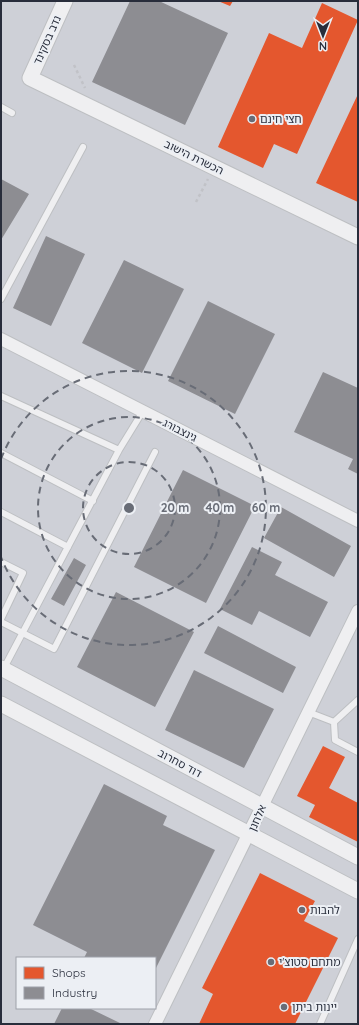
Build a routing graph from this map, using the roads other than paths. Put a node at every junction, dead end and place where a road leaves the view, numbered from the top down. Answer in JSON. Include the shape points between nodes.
{"nodes":[{"id":1,"x":65,"y":1,"type":"edge"},
{"id":2,"x":30,"y":78,"type":"joint"},
{"id":3,"x":1,"y":107,"type":"edge"},
{"id":4,"x":12,"y":112,"type":"dead end"},
{"id":5,"x":83,"y":147,"type":"dead end"},
{"id":6,"x":358,"y":237,"type":"edge"},
{"id":7,"x":1,"y":299,"type":"edge"},
{"id":8,"x":1,"y":339,"type":"edge"},
{"id":9,"x":1,"y":396,"type":"edge"},
{"id":10,"x":143,"y":411,"type":"junction"},
{"id":11,"x":119,"y":450,"type":"junction"},
{"id":12,"x":155,"y":452,"type":"dead end"},
{"id":13,"x":1,"y":453,"type":"edge"},
{"id":14,"x":92,"y":500,"type":"junction"},
{"id":15,"x":1,"y":512,"type":"edge"},
{"id":16,"x":358,"y":521,"type":"edge"},
{"id":17,"x":68,"y":547,"type":"junction"},
{"id":18,"x":1,"y":562,"type":"edge"},
{"id":19,"x":1,"y":602,"type":"edge"},
{"id":20,"x":7,"y":605,"type":"junction"},
{"id":21,"x":358,"y":611,"type":"edge"},
{"id":22,"x":1,"y":619,"type":"edge"},
{"id":23,"x":1,"y":622,"type":"edge"},
{"id":24,"x":22,"y":634,"type":"junction"},
{"id":25,"x":2,"y":669,"type":"edge"},
{"id":26,"x":358,"y":700,"type":"edge"},
{"id":27,"x":1,"y":704,"type":"edge"},
{"id":28,"x":308,"y":712,"type":"junction"},
{"id":29,"x":334,"y":722,"type":"junction"},
{"id":30,"x":358,"y":752,"type":"edge"},
{"id":31,"x":262,"y":806,"type":"junction"},
{"id":32,"x":249,"y":835,"type":"junction"},
{"id":33,"x":358,"y":858,"type":"edge"},
{"id":34,"x":358,"y":891,"type":"edge"},
{"id":35,"x":358,"y":939,"type":"edge"},
{"id":36,"x":155,"y":1024,"type":"edge"},
{"id":37,"x":320,"y":1024,"type":"edge"}],
"edges":[{"from":1,"to":2,"type":"street","name":"נדב בסקינד"},
{"from":2,"to":6,"type":"street","name":"הכשרת הישוב"},
{"from":3,"to":4,"type":"lane"},
{"from":5,"to":7,"type":"lane"},
{"from":8,"to":10,"type":"street","name":"גינצבורג"},
{"from":9,"to":11,"type":"lane"},
{"from":10,"to":11,"type":"lane"},
{"from":10,"to":16,"type":"street","name":"גינצבורג"},
{"from":11,"to":14,"type":"lane"},
{"from":12,"to":24,"type":"lane","via":[[54,649]]},
{"from":13,"to":14,"type":"lane"},
{"from":14,"to":17,"type":"lane"},
{"from":15,"to":17,"type":"lane"},
{"from":17,"to":24,"type":"lane"},
{"from":18,"to":20,"type":"lane","via":[[23,573]]},
{"from":19,"to":20,"type":"lane"},
{"from":20,"to":22,"type":"lane"},
{"from":21,"to":28,"type":"street","name":"אלחנן"},
{"from":23,"to":24,"type":"lane"},
{"from":24,"to":25,"type":"lane"},
{"from":25,"to":31,"type":"street","name":"דוד סחרוב"},
{"from":26,"to":29,"type":"lane"},
{"from":27,"to":32,"type":"street"},
{"from":28,"to":29,"type":"lane"},
{"from":28,"to":31,"type":"street","name":"אלחנן"},
{"from":29,"to":30,"type":"lane","via":[[335,740]]},
{"from":31,"to":32,"type":"street","name":"אלחנן"},
{"from":31,"to":33,"type":"street","name":"דוד סחרוב"},
{"from":32,"to":34,"type":"street"},
{"from":32,"to":36,"type":"street","name":"אלחנן"},
{"from":35,"to":37,"type":"lane"}]}
